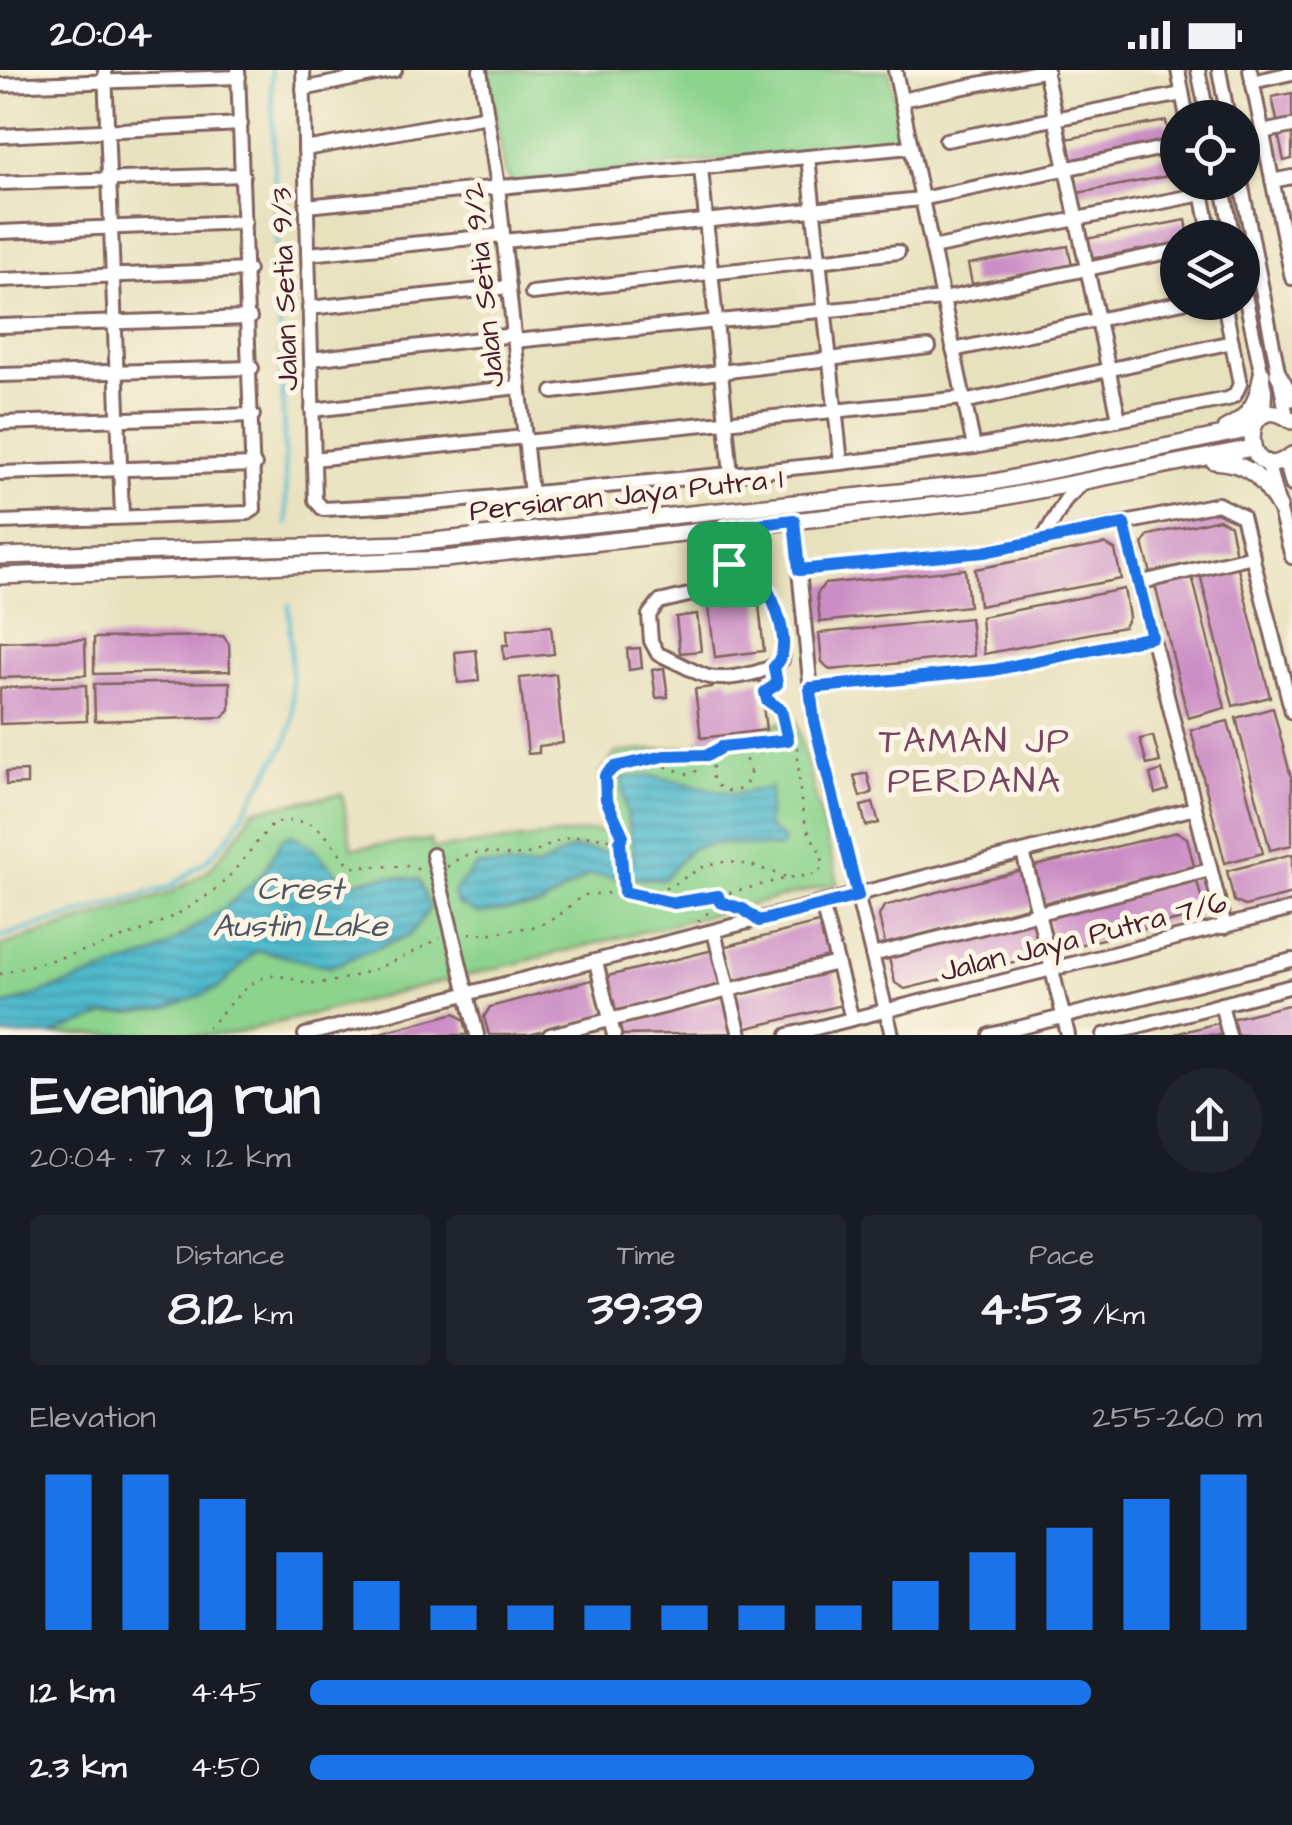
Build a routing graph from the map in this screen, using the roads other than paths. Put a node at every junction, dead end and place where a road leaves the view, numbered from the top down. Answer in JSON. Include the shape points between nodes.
{"nodes":[{"id":1,"x":303,"y":70,"type":"edge"},
{"id":2,"x":395,"y":70,"type":"edge"},
{"id":3,"x":480,"y":70,"type":"edge"},
{"id":4,"x":895,"y":70,"type":"edge"},
{"id":5,"x":1046,"y":70,"type":"edge"},
{"id":6,"x":1178,"y":70,"type":"edge"},
{"id":7,"x":1198,"y":70,"type":"edge"},
{"id":8,"x":1219,"y":70,"type":"edge"},
{"id":9,"x":238,"y":73,"type":"edge"},
{"id":10,"x":1292,"y":73,"type":"edge"},
{"id":11,"x":105,"y":76,"type":"edge"},
{"id":12,"x":1251,"y":76,"type":"edge"},
{"id":13,"x":0,"y":85,"type":"edge"},
{"id":14,"x":303,"y":89,"type":"junction"},
{"id":15,"x":1182,"y":94,"type":"junction"},
{"id":16,"x":902,"y":100,"type":"junction"},
{"id":17,"x":1183,"y":100,"type":"edge"},
{"id":18,"x":1204,"y":100,"type":"edge"},
{"id":19,"x":1225,"y":100,"type":"edge"},
{"id":20,"x":487,"y":116,"type":"junction"},
{"id":21,"x":1055,"y":120,"type":"junction"},
{"id":22,"x":241,"y":124,"type":"junction"},
{"id":23,"x":1292,"y":126,"type":"edge"},
{"id":24,"x":107,"y":131,"type":"junction"},
{"id":25,"x":1262,"y":132,"type":"junction"},
{"id":26,"x":0,"y":136,"type":"edge"},
{"id":27,"x":946,"y":140,"type":"dead end"},
{"id":28,"x":910,"y":147,"type":"junction"},
{"id":29,"x":1160,"y":149,"type":"edge"},
{"id":30,"x":305,"y":150,"type":"junction"},
{"id":31,"x":808,"y":158,"type":"junction"},
{"id":32,"x":700,"y":168,"type":"junction"},
{"id":33,"x":1066,"y":169,"type":"junction"},
{"id":34,"x":243,"y":175,"type":"junction"},
{"id":35,"x":1292,"y":178,"type":"edge"},
{"id":36,"x":109,"y":180,"type":"junction"},
{"id":37,"x":1272,"y":181,"type":"junction"},
{"id":38,"x":0,"y":183,"type":"edge"},
{"id":39,"x":498,"y":188,"type":"junction"},
{"id":40,"x":1160,"y":198,"type":"edge"},
{"id":41,"x":921,"y":200,"type":"junction"},
{"id":42,"x":1244,"y":200,"type":"edge"},
{"id":43,"x":306,"y":206,"type":"junction"},
{"id":44,"x":814,"y":210,"type":"junction"},
{"id":45,"x":1076,"y":220,"type":"junction"},
{"id":46,"x":706,"y":221,"type":"junction"},
{"id":47,"x":245,"y":222,"type":"junction"},
{"id":48,"x":111,"y":228,"type":"junction"},
{"id":49,"x":1287,"y":230,"type":"edge"},
{"id":50,"x":0,"y":232,"type":"edge"},
{"id":51,"x":503,"y":238,"type":"junction"},
{"id":52,"x":932,"y":248,"type":"junction"},
{"id":53,"x":898,"y":252,"type":"dead end"},
{"id":54,"x":308,"y":254,"type":"junction"},
{"id":55,"x":1160,"y":254,"type":"edge"},
{"id":56,"x":819,"y":260,"type":"junction"},
{"id":57,"x":1086,"y":269,"type":"junction"},
{"id":58,"x":248,"y":270,"type":"junction"},
{"id":59,"x":711,"y":272,"type":"junction"},
{"id":60,"x":113,"y":276,"type":"junction"},
{"id":61,"x":1292,"y":278,"type":"edge"},
{"id":62,"x":0,"y":280,"type":"edge"},
{"id":63,"x":509,"y":288,"type":"junction"},
{"id":64,"x":532,"y":293,"type":"dead end"},
{"id":65,"x":942,"y":300,"type":"junction"},
{"id":66,"x":1160,"y":307,"type":"edge"},
{"id":67,"x":309,"y":308,"type":"junction"},
{"id":68,"x":824,"y":311,"type":"junction"},
{"id":69,"x":250,"y":318,"type":"junction"},
{"id":70,"x":1097,"y":320,"type":"junction"},
{"id":71,"x":1228,"y":320,"type":"edge"},
{"id":72,"x":1254,"y":320,"type":"edge"},
{"id":73,"x":716,"y":321,"type":"junction"},
{"id":74,"x":114,"y":322,"type":"junction"},
{"id":75,"x":0,"y":326,"type":"edge"},
{"id":76,"x":514,"y":338,"type":"junction"},
{"id":77,"x":1232,"y":342,"type":"junction"},
{"id":78,"x":929,"y":348,"type":"dead end"},
{"id":79,"x":953,"y":350,"type":"junction"},
{"id":80,"x":311,"y":359,"type":"junction"},
{"id":81,"x":830,"y":360,"type":"junction"},
{"id":82,"x":252,"y":368,"type":"junction"},
{"id":83,"x":1107,"y":370,"type":"junction"},
{"id":84,"x":116,"y":372,"type":"junction"},
{"id":85,"x":721,"y":372,"type":"junction"},
{"id":86,"x":1270,"y":374,"type":"junction"},
{"id":87,"x":0,"y":375,"type":"edge"},
{"id":88,"x":520,"y":387,"type":"junction"},
{"id":89,"x":553,"y":392,"type":"dead end"},
{"id":90,"x":1292,"y":398,"type":"edge"},
{"id":91,"x":964,"y":400,"type":"junction"},
{"id":92,"x":312,"y":410,"type":"junction"},
{"id":93,"x":835,"y":411,"type":"junction"},
{"id":94,"x":254,"y":415,"type":"junction"},
{"id":95,"x":1264,"y":416,"type":"junction"},
{"id":96,"x":1119,"y":419,"type":"junction"},
{"id":97,"x":118,"y":420,"type":"junction"},
{"id":98,"x":1290,"y":420,"type":"edge"},
{"id":99,"x":726,"y":422,"type":"junction"},
{"id":100,"x":0,"y":423,"type":"edge"},
{"id":101,"x":1252,"y":429,"type":"junction"},
{"id":102,"x":1204,"y":438,"type":"junction"},
{"id":103,"x":525,"y":440,"type":"junction"},
{"id":104,"x":974,"y":447,"type":"junction"},
{"id":105,"x":1252,"y":448,"type":"junction"},
{"id":106,"x":1289,"y":457,"type":"edge"},
{"id":107,"x":314,"y":459,"type":"junction"},
{"id":108,"x":1190,"y":460,"type":"junction"},
{"id":109,"x":1268,"y":461,"type":"junction"},
{"id":110,"x":841,"y":463,"type":"junction"},
{"id":111,"x":255,"y":465,"type":"junction"},
{"id":112,"x":120,"y":469,"type":"junction"},
{"id":113,"x":0,"y":472,"type":"edge"},
{"id":114,"x":731,"y":474,"type":"junction"},
{"id":115,"x":1084,"y":481,"type":"junction"},
{"id":116,"x":1292,"y":485,"type":"edge"},
{"id":117,"x":531,"y":494,"type":"junction"},
{"id":118,"x":1279,"y":507,"type":"junction"},
{"id":119,"x":122,"y":516,"type":"junction"},
{"id":120,"x":794,"y":520,"type":"junction"},
{"id":121,"x":0,"y":522,"type":"edge"},
{"id":122,"x":1124,"y":524,"type":"junction"},
{"id":123,"x":725,"y":528,"type":"junction"},
{"id":124,"x":1042,"y":540,"type":"junction"},
{"id":125,"x":0,"y":556,"type":"edge"},
{"id":126,"x":1252,"y":556,"type":"junction"},
{"id":127,"x":1292,"y":556,"type":"edge"},
{"id":128,"x":729,"y":564,"type":"junction"},
{"id":129,"x":799,"y":570,"type":"junction"},
{"id":130,"x":0,"y":576,"type":"edge"},
{"id":131,"x":747,"y":582,"type":"junction"},
{"id":132,"x":1138,"y":583,"type":"junction"},
{"id":133,"x":714,"y":589,"type":"junction"},
{"id":134,"x":1152,"y":637,"type":"junction"},
{"id":135,"x":810,"y":688,"type":"junction"},
{"id":136,"x":1290,"y":699,"type":"edge"},
{"id":137,"x":1195,"y":808,"type":"junction"},
{"id":138,"x":1023,"y":852,"type":"junction"},
{"id":139,"x":433,"y":855,"type":"dead end"},
{"id":140,"x":1210,"y":870,"type":"junction"},
{"id":141,"x":858,"y":896,"type":"junction"},
{"id":142,"x":822,"y":906,"type":"junction"},
{"id":143,"x":1292,"y":909,"type":"edge"},
{"id":144,"x":1038,"y":913,"type":"junction"},
{"id":145,"x":1224,"y":927,"type":"junction"},
{"id":146,"x":714,"y":932,"type":"junction"},
{"id":147,"x":872,"y":954,"type":"junction"},
{"id":148,"x":1292,"y":960,"type":"edge"},
{"id":149,"x":596,"y":962,"type":"junction"},
{"id":150,"x":837,"y":963,"type":"junction"},
{"id":151,"x":1051,"y":970,"type":"junction"},
{"id":152,"x":1292,"y":986,"type":"edge"},
{"id":153,"x":729,"y":990,"type":"junction"},
{"id":154,"x":467,"y":994,"type":"junction"},
{"id":155,"x":1221,"y":1004,"type":"junction"},
{"id":156,"x":886,"y":1010,"type":"junction"},
{"id":157,"x":1063,"y":1016,"type":"junction"},
{"id":158,"x":852,"y":1019,"type":"junction"},
{"id":159,"x":610,"y":1020,"type":"junction"},
{"id":160,"x":341,"y":1031,"type":"edge"},
{"id":161,"x":305,"y":1035,"type":"edge"},
{"id":162,"x":477,"y":1035,"type":"edge"},
{"id":163,"x":550,"y":1035,"type":"edge"},
{"id":164,"x":614,"y":1035,"type":"edge"},
{"id":165,"x":740,"y":1035,"type":"edge"},
{"id":166,"x":788,"y":1035,"type":"edge"},
{"id":167,"x":892,"y":1035,"type":"edge"},
{"id":168,"x":990,"y":1035,"type":"edge"},
{"id":169,"x":1068,"y":1035,"type":"edge"},
{"id":170,"x":1104,"y":1035,"type":"edge"},
{"id":171,"x":1229,"y":1035,"type":"edge"}],
"edges":[{"from":1,"to":14,"type":"street","name":"Jalan Setia 9/3"},
{"from":2,"to":14,"type":"street"},
{"from":3,"to":20,"type":"street","name":"Jalan Setia 9/2"},
{"from":4,"to":16,"type":"street"},
{"from":5,"to":16,"type":"street"},
{"from":5,"to":21,"type":"street"},
{"from":6,"to":15,"type":"street"},
{"from":7,"to":18,"type":"street"},
{"from":8,"to":19,"type":"street"},
{"from":9,"to":11,"type":"street"},
{"from":9,"to":22,"type":"street"},
{"from":10,"to":12,"type":"street"},
{"from":11,"to":13,"type":"street"},
{"from":11,"to":24,"type":"street"},
{"from":12,"to":25,"type":"street"},
{"from":14,"to":30,"type":"street","name":"Jalan Setia 9/3"},
{"from":15,"to":17,"type":"street"},
{"from":15,"to":21,"type":"street"},
{"from":16,"to":28,"type":"street"},
{"from":20,"to":30,"type":"street"},
{"from":20,"to":39,"type":"street","name":"Jalan Setia 9/2"},
{"from":21,"to":27,"type":"street"},
{"from":21,"to":33,"type":"street"},
{"from":22,"to":24,"type":"street"},
{"from":22,"to":34,"type":"street"},
{"from":23,"to":25,"type":"street"},
{"from":24,"to":26,"type":"street"},
{"from":24,"to":36,"type":"street"},
{"from":25,"to":37,"type":"street"},
{"from":28,"to":31,"type":"street"},
{"from":28,"to":41,"type":"street"},
{"from":29,"to":33,"type":"street"},
{"from":30,"to":43,"type":"street","name":"Jalan Setia 9/3"},
{"from":31,"to":32,"type":"street"},
{"from":31,"to":44,"type":"street"},
{"from":32,"to":39,"type":"street"},
{"from":32,"to":46,"type":"street"},
{"from":33,"to":41,"type":"street"},
{"from":33,"to":45,"type":"street"},
{"from":34,"to":36,"type":"street"},
{"from":34,"to":47,"type":"street"},
{"from":35,"to":37,"type":"street"},
{"from":36,"to":38,"type":"street"},
{"from":36,"to":48,"type":"street"},
{"from":37,"to":49,"type":"street"},
{"from":39,"to":43,"type":"street"},
{"from":39,"to":51,"type":"street","name":"Jalan Setia 9/2"},
{"from":40,"to":45,"type":"street"},
{"from":41,"to":44,"type":"street"},
{"from":41,"to":52,"type":"street"},
{"from":42,"to":86,"type":"street"},
{"from":43,"to":54,"type":"street","name":"Jalan Setia 9/3"},
{"from":44,"to":46,"type":"street"},
{"from":44,"to":56,"type":"street"},
{"from":45,"to":52,"type":"street"},
{"from":45,"to":57,"type":"street"},
{"from":46,"to":51,"type":"street"},
{"from":46,"to":59,"type":"street"},
{"from":47,"to":48,"type":"street"},
{"from":47,"to":58,"type":"street"},
{"from":48,"to":50,"type":"street"},
{"from":48,"to":60,"type":"street"},
{"from":49,"to":61,"type":"street"},
{"from":51,"to":54,"type":"street"},
{"from":51,"to":63,"type":"street","name":"Jalan Setia 9/2"},
{"from":52,"to":65,"type":"street"},
{"from":53,"to":56,"type":"street"},
{"from":54,"to":67,"type":"street","name":"Jalan Setia 9/3"},
{"from":55,"to":57,"type":"street"},
{"from":56,"to":59,"type":"street"},
{"from":56,"to":68,"type":"street"},
{"from":57,"to":65,"type":"street"},
{"from":57,"to":70,"type":"street"},
{"from":58,"to":60,"type":"street"},
{"from":58,"to":69,"type":"street"},
{"from":59,"to":64,"type":"street"},
{"from":59,"to":73,"type":"street"},
{"from":60,"to":62,"type":"street"},
{"from":60,"to":74,"type":"street"},
{"from":63,"to":67,"type":"street"},
{"from":63,"to":76,"type":"street","name":"Jalan Setia 9/2"},
{"from":65,"to":68,"type":"street"},
{"from":65,"to":79,"type":"street"},
{"from":66,"to":70,"type":"street"},
{"from":67,"to":80,"type":"street","name":"Jalan Setia 9/3"},
{"from":68,"to":73,"type":"street"},
{"from":68,"to":81,"type":"street"},
{"from":69,"to":74,"type":"street"},
{"from":69,"to":82,"type":"street"},
{"from":70,"to":79,"type":"street"},
{"from":70,"to":83,"type":"street"},
{"from":71,"to":77,"type":"street"},
{"from":72,"to":86,"type":"street"},
{"from":73,"to":76,"type":"street"},
{"from":73,"to":85,"type":"street"},
{"from":74,"to":75,"type":"street"},
{"from":74,"to":84,"type":"street"},
{"from":76,"to":80,"type":"street"},
{"from":76,"to":88,"type":"street","name":"Jalan Setia 9/2"},
{"from":77,"to":83,"type":"street"},
{"from":77,"to":96,"type":"street","via":[[1240,384],[1228,399]]},
{"from":78,"to":81,"type":"street"},
{"from":79,"to":91,"type":"street"},
{"from":80,"to":92,"type":"street","name":"Jalan Setia 9/3"},
{"from":81,"to":85,"type":"street"},
{"from":81,"to":93,"type":"street"},
{"from":82,"to":84,"type":"street"},
{"from":82,"to":94,"type":"street"},
{"from":83,"to":91,"type":"street"},
{"from":83,"to":96,"type":"street"},
{"from":84,"to":87,"type":"street"},
{"from":84,"to":97,"type":"street"},
{"from":85,"to":89,"type":"street"},
{"from":85,"to":99,"type":"street"},
{"from":86,"to":90,"type":"main road"},
{"from":86,"to":95,"type":"street"},
{"from":86,"to":98,"type":"street"},
{"from":86,"to":102,"type":"main road","via":[[1249,414]]},
{"from":88,"to":92,"type":"street"},
{"from":88,"to":103,"type":"street","name":"Jalan Setia 9/2"},
{"from":91,"to":93,"type":"street"},
{"from":91,"to":104,"type":"street"},
{"from":92,"to":107,"type":"street","name":"Jalan Setia 9/3"},
{"from":93,"to":99,"type":"street"},
{"from":93,"to":110,"type":"street"},
{"from":94,"to":97,"type":"street"},
{"from":94,"to":111,"type":"street"},
{"from":95,"to":98,"type":"main road"},
{"from":95,"to":101,"type":"main road"},
{"from":96,"to":104,"type":"street"},
{"from":97,"to":100,"type":"street"},
{"from":97,"to":112,"type":"street"},
{"from":99,"to":103,"type":"street"},
{"from":99,"to":114,"type":"street"},
{"from":101,"to":102,"type":"main road","name":"Persiaran Jaya Putra 1"},
{"from":101,"to":105,"type":"main road"},
{"from":102,"to":125,"type":"main road","name":"Persiaran Jaya Putra 1","via":[[994,482],[405,544]]},
{"from":103,"to":107,"type":"street"},
{"from":103,"to":117,"type":"street","name":"Jalan Setia 9/2"},
{"from":104,"to":110,"type":"street"},
{"from":105,"to":108,"type":"main road","name":"Persiaran Jaya Putra 1"},
{"from":105,"to":109,"type":"main road"},
{"from":106,"to":109,"type":"main road"},
{"from":106,"to":116,"type":"street"},
{"from":107,"to":117,"type":"street","name":"Jalan Setia 9/3","via":[[317,506],[324,508]]},
{"from":108,"to":115,"type":"main road","name":"Persiaran Jaya Putra 1"},
{"from":108,"to":118,"type":"main road","via":[[1250,469]]},
{"from":109,"to":118,"type":"street"},
{"from":110,"to":114,"type":"street"},
{"from":111,"to":112,"type":"street"},
{"from":111,"to":119,"type":"street","via":[[254,509],[248,512]]},
{"from":112,"to":113,"type":"street"},
{"from":112,"to":119,"type":"street"},
{"from":114,"to":117,"type":"street"},
{"from":115,"to":120,"type":"main road","name":"Persiaran Jaya Putra 1","via":[[994,500]]},
{"from":115,"to":124,"type":"street"},
{"from":118,"to":127,"type":"street"},
{"from":119,"to":121,"type":"street"},
{"from":120,"to":123,"type":"main road","name":"Persiaran Jaya Putra 1"},
{"from":120,"to":129,"type":"street"},
{"from":122,"to":124,"type":"street"},
{"from":122,"to":126,"type":"street","via":[[1218,504],[1242,516]]},
{"from":122,"to":132,"type":"street"},
{"from":123,"to":128,"type":"street"},
{"from":123,"to":130,"type":"main road","name":"Persiaran Jaya Putra 1","via":[[419,562]]},
{"from":124,"to":129,"type":"street"},
{"from":126,"to":132,"type":"street"},
{"from":126,"to":136,"type":"street"},
{"from":128,"to":131,"type":"street","via":[[744,571]]},
{"from":128,"to":133,"type":"street","via":[[715,572]]},
{"from":129,"to":135,"type":"street"},
{"from":131,"to":133,"type":"street","via":[[734,598]]},
{"from":131,"to":133,"type":"street","via":[[768,591],[776,607],[784,652],[764,672],[715,678],[653,648],[650,615],[659,602]]},
{"from":132,"to":134,"type":"street"},
{"from":134,"to":135,"type":"street","via":[[994,670]]},
{"from":134,"to":137,"type":"street"},
{"from":135,"to":141,"type":"street"},
{"from":137,"to":138,"type":"street"},
{"from":137,"to":140,"type":"street"},
{"from":138,"to":141,"type":"street"},
{"from":138,"to":144,"type":"street"},
{"from":139,"to":154,"type":"street"},
{"from":140,"to":144,"type":"street"},
{"from":140,"to":145,"type":"street"},
{"from":141,"to":142,"type":"street"},
{"from":141,"to":147,"type":"street"},
{"from":142,"to":146,"type":"street"},
{"from":142,"to":150,"type":"street"},
{"from":143,"to":145,"type":"street","name":"Jalan Jaya Putra 7/6"},
{"from":144,"to":147,"type":"street"},
{"from":144,"to":151,"type":"street"},
{"from":145,"to":151,"type":"street","name":"Jalan Jaya Putra 7/6"},
{"from":146,"to":149,"type":"street"},
{"from":146,"to":153,"type":"street"},
{"from":147,"to":156,"type":"street"},
{"from":148,"to":157,"type":"street"},
{"from":149,"to":154,"type":"street"},
{"from":149,"to":159,"type":"street"},
{"from":150,"to":153,"type":"street"},
{"from":150,"to":158,"type":"street"},
{"from":151,"to":156,"type":"street","name":"Jalan Jaya Putra 7/6"},
{"from":151,"to":157,"type":"street"},
{"from":152,"to":155,"type":"street"},
{"from":153,"to":159,"type":"street"},
{"from":153,"to":165,"type":"street"},
{"from":154,"to":160,"type":"street"},
{"from":154,"to":162,"type":"street"},
{"from":155,"to":170,"type":"street"},
{"from":155,"to":171,"type":"street"},
{"from":156,"to":158,"type":"street","name":"Jalan Jaya Putra 7/6"},
{"from":156,"to":167,"type":"street"},
{"from":157,"to":168,"type":"street"},
{"from":157,"to":169,"type":"street"},
{"from":158,"to":166,"type":"street","name":"Jalan Jaya Putra 7/6"},
{"from":159,"to":163,"type":"street"},
{"from":159,"to":164,"type":"street"},
{"from":160,"to":161,"type":"street"}]}
